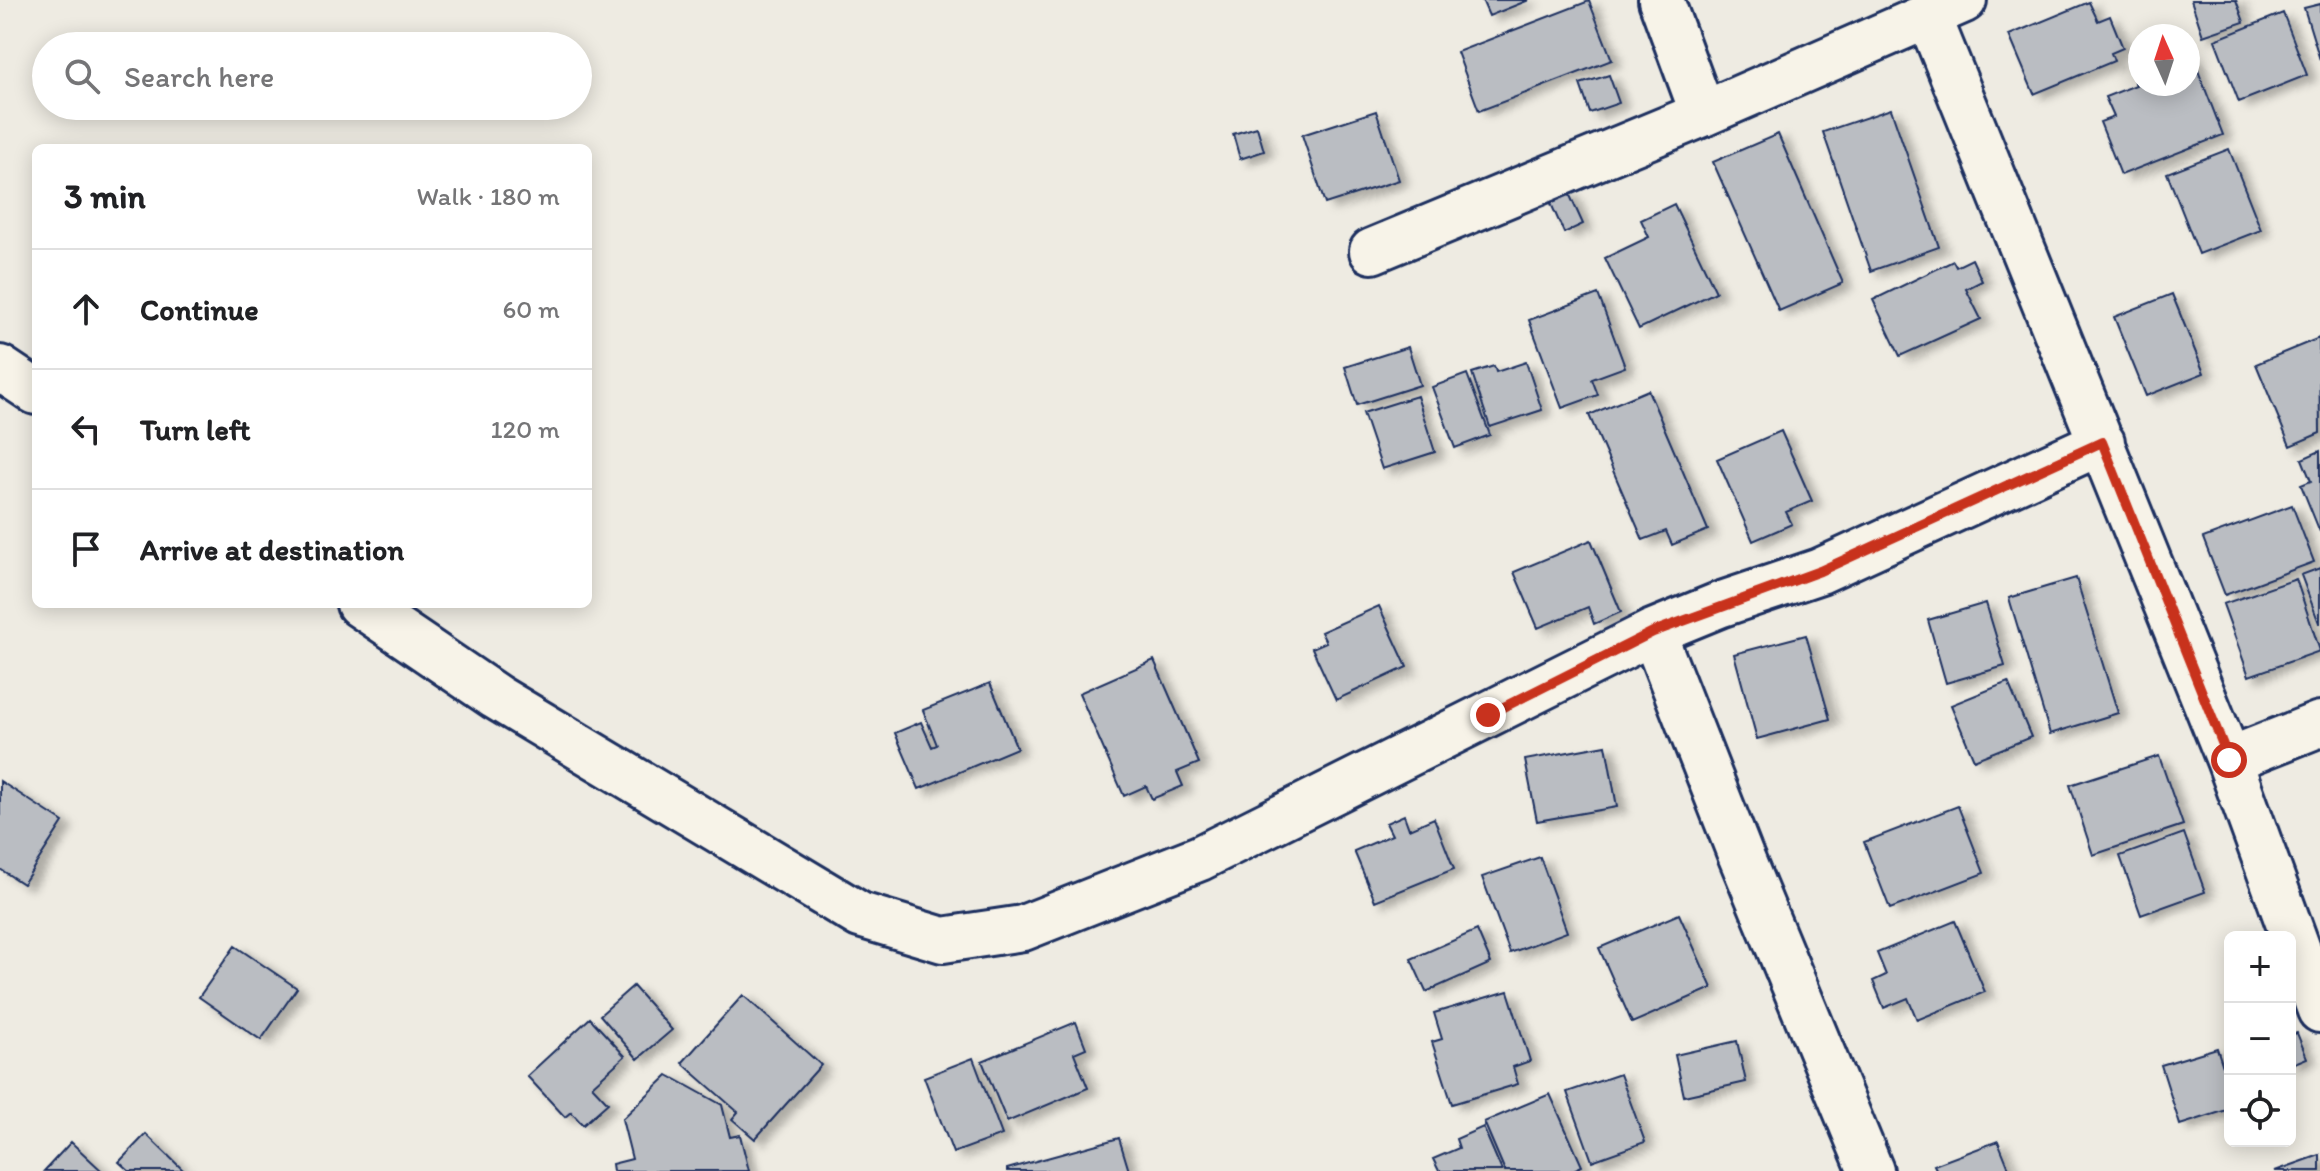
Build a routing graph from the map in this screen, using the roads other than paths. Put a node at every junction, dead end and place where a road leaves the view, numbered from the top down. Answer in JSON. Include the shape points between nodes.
{"nodes":[{"id":1,"x":1661,"y":0,"type":"edge"},
{"id":2,"x":1947,"y":9,"type":"edge"},
{"id":3,"x":1703,"y":114,"type":"junction"},
{"id":4,"x":1372,"y":251,"type":"dead end"},
{"id":5,"x":0,"y":368,"type":"edge"},
{"id":6,"x":32,"y":389,"type":"edge"},
{"id":7,"x":2102,"y":442,"type":"junction"},
{"id":8,"x":365,"y":608,"type":"edge"},
{"id":9,"x":1653,"y":632,"type":"junction"},
{"id":10,"x":2320,"y":724,"type":"edge"},
{"id":11,"x":2229,"y":760,"type":"junction"},
{"id":12,"x":2320,"y":1010,"type":"edge"},
{"id":13,"x":1871,"y":1171,"type":"edge"}],
"edges":[{"from":1,"to":3,"type":"street"},
{"from":2,"to":3,"type":"street"},
{"from":2,"to":7,"type":"street"},
{"from":3,"to":4,"type":"street"},
{"from":5,"to":6,"type":"street"},
{"from":7,"to":9,"type":"street","via":[[1820,571]]},
{"from":7,"to":11,"type":"street"},
{"from":8,"to":9,"type":"street","via":[[496,697],[860,915],[943,940],[1023,928],[1200,858]]},
{"from":9,"to":13,"type":"street"},
{"from":10,"to":11,"type":"street"},
{"from":11,"to":12,"type":"street"}]}
